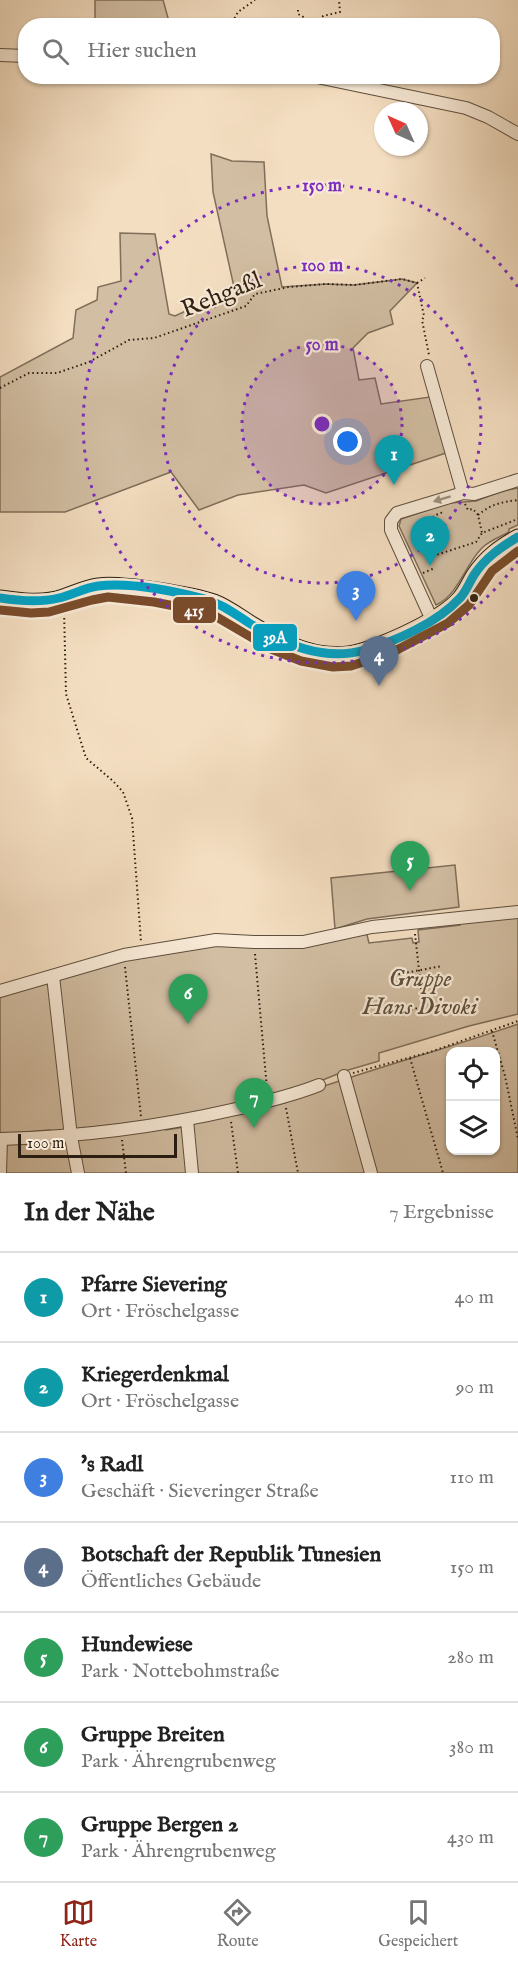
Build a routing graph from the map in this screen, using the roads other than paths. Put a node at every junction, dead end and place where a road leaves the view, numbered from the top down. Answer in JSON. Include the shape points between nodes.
{"nodes":[{"id":1,"x":0,"y":55,"type":"edge"},
{"id":2,"x":18,"y":56,"type":"edge"},
{"id":3,"x":350,"y":84,"type":"edge"},
{"id":4,"x":518,"y":134,"type":"edge"},
{"id":5,"x":429,"y":365,"type":"road end"},
{"id":6,"x":518,"y":480,"type":"edge"},
{"id":7,"x":465,"y":498,"type":"junction"},
{"id":8,"x":518,"y":537,"type":"edge"},
{"id":9,"x":0,"y":598,"type":"edge"},
{"id":10,"x":432,"y":621,"type":"junction"},
{"id":11,"x":518,"y":912,"type":"edge"},
{"id":12,"x":53,"y":976,"type":"junction"},
{"id":13,"x":0,"y":991,"type":"edge"},
{"id":14,"x":344,"y":1076,"type":"road end"},
{"id":15,"x":319,"y":1085,"type":"dead end"},
{"id":16,"x":187,"y":1120,"type":"junction"},
{"id":17,"x":71,"y":1137,"type":"junction"},
{"id":18,"x":1,"y":1139,"type":"edge"},
{"id":19,"x":0,"y":1173,"type":"edge"},
{"id":20,"x":78,"y":1173,"type":"edge"},
{"id":21,"x":192,"y":1173,"type":"edge"},
{"id":22,"x":371,"y":1173,"type":"edge"}],
"edges":[{"from":1,"to":2,"type":"street"},
{"from":3,"to":4,"type":"street","via":[[466,108]]},
{"from":5,"to":7,"type":"street"},
{"from":6,"to":7,"type":"street"},
{"from":7,"to":10,"type":"street","one_way":true,"via":[[397,513],[391,521],[391,530]]},
{"from":8,"to":10,"type":"main road","via":[[493,552],[460,599]]},
{"from":9,"to":10,"type":"main road","via":[[38,602],[100,585],[184,595],[214,603],[274,638],[324,655],[348,656]]},
{"from":11,"to":12,"type":"street","via":[[372,927],[303,942],[216,940],[141,951]]},
{"from":12,"to":13,"type":"street"},
{"from":12,"to":17,"type":"street"},
{"from":14,"to":22,"type":"street"},
{"from":15,"to":16,"type":"street","via":[[284,1098]]},
{"from":16,"to":17,"type":"street"},
{"from":16,"to":21,"type":"street"},
{"from":17,"to":18,"type":"street"},
{"from":17,"to":20,"type":"street"},
{"from":18,"to":19,"type":"street"}]}
